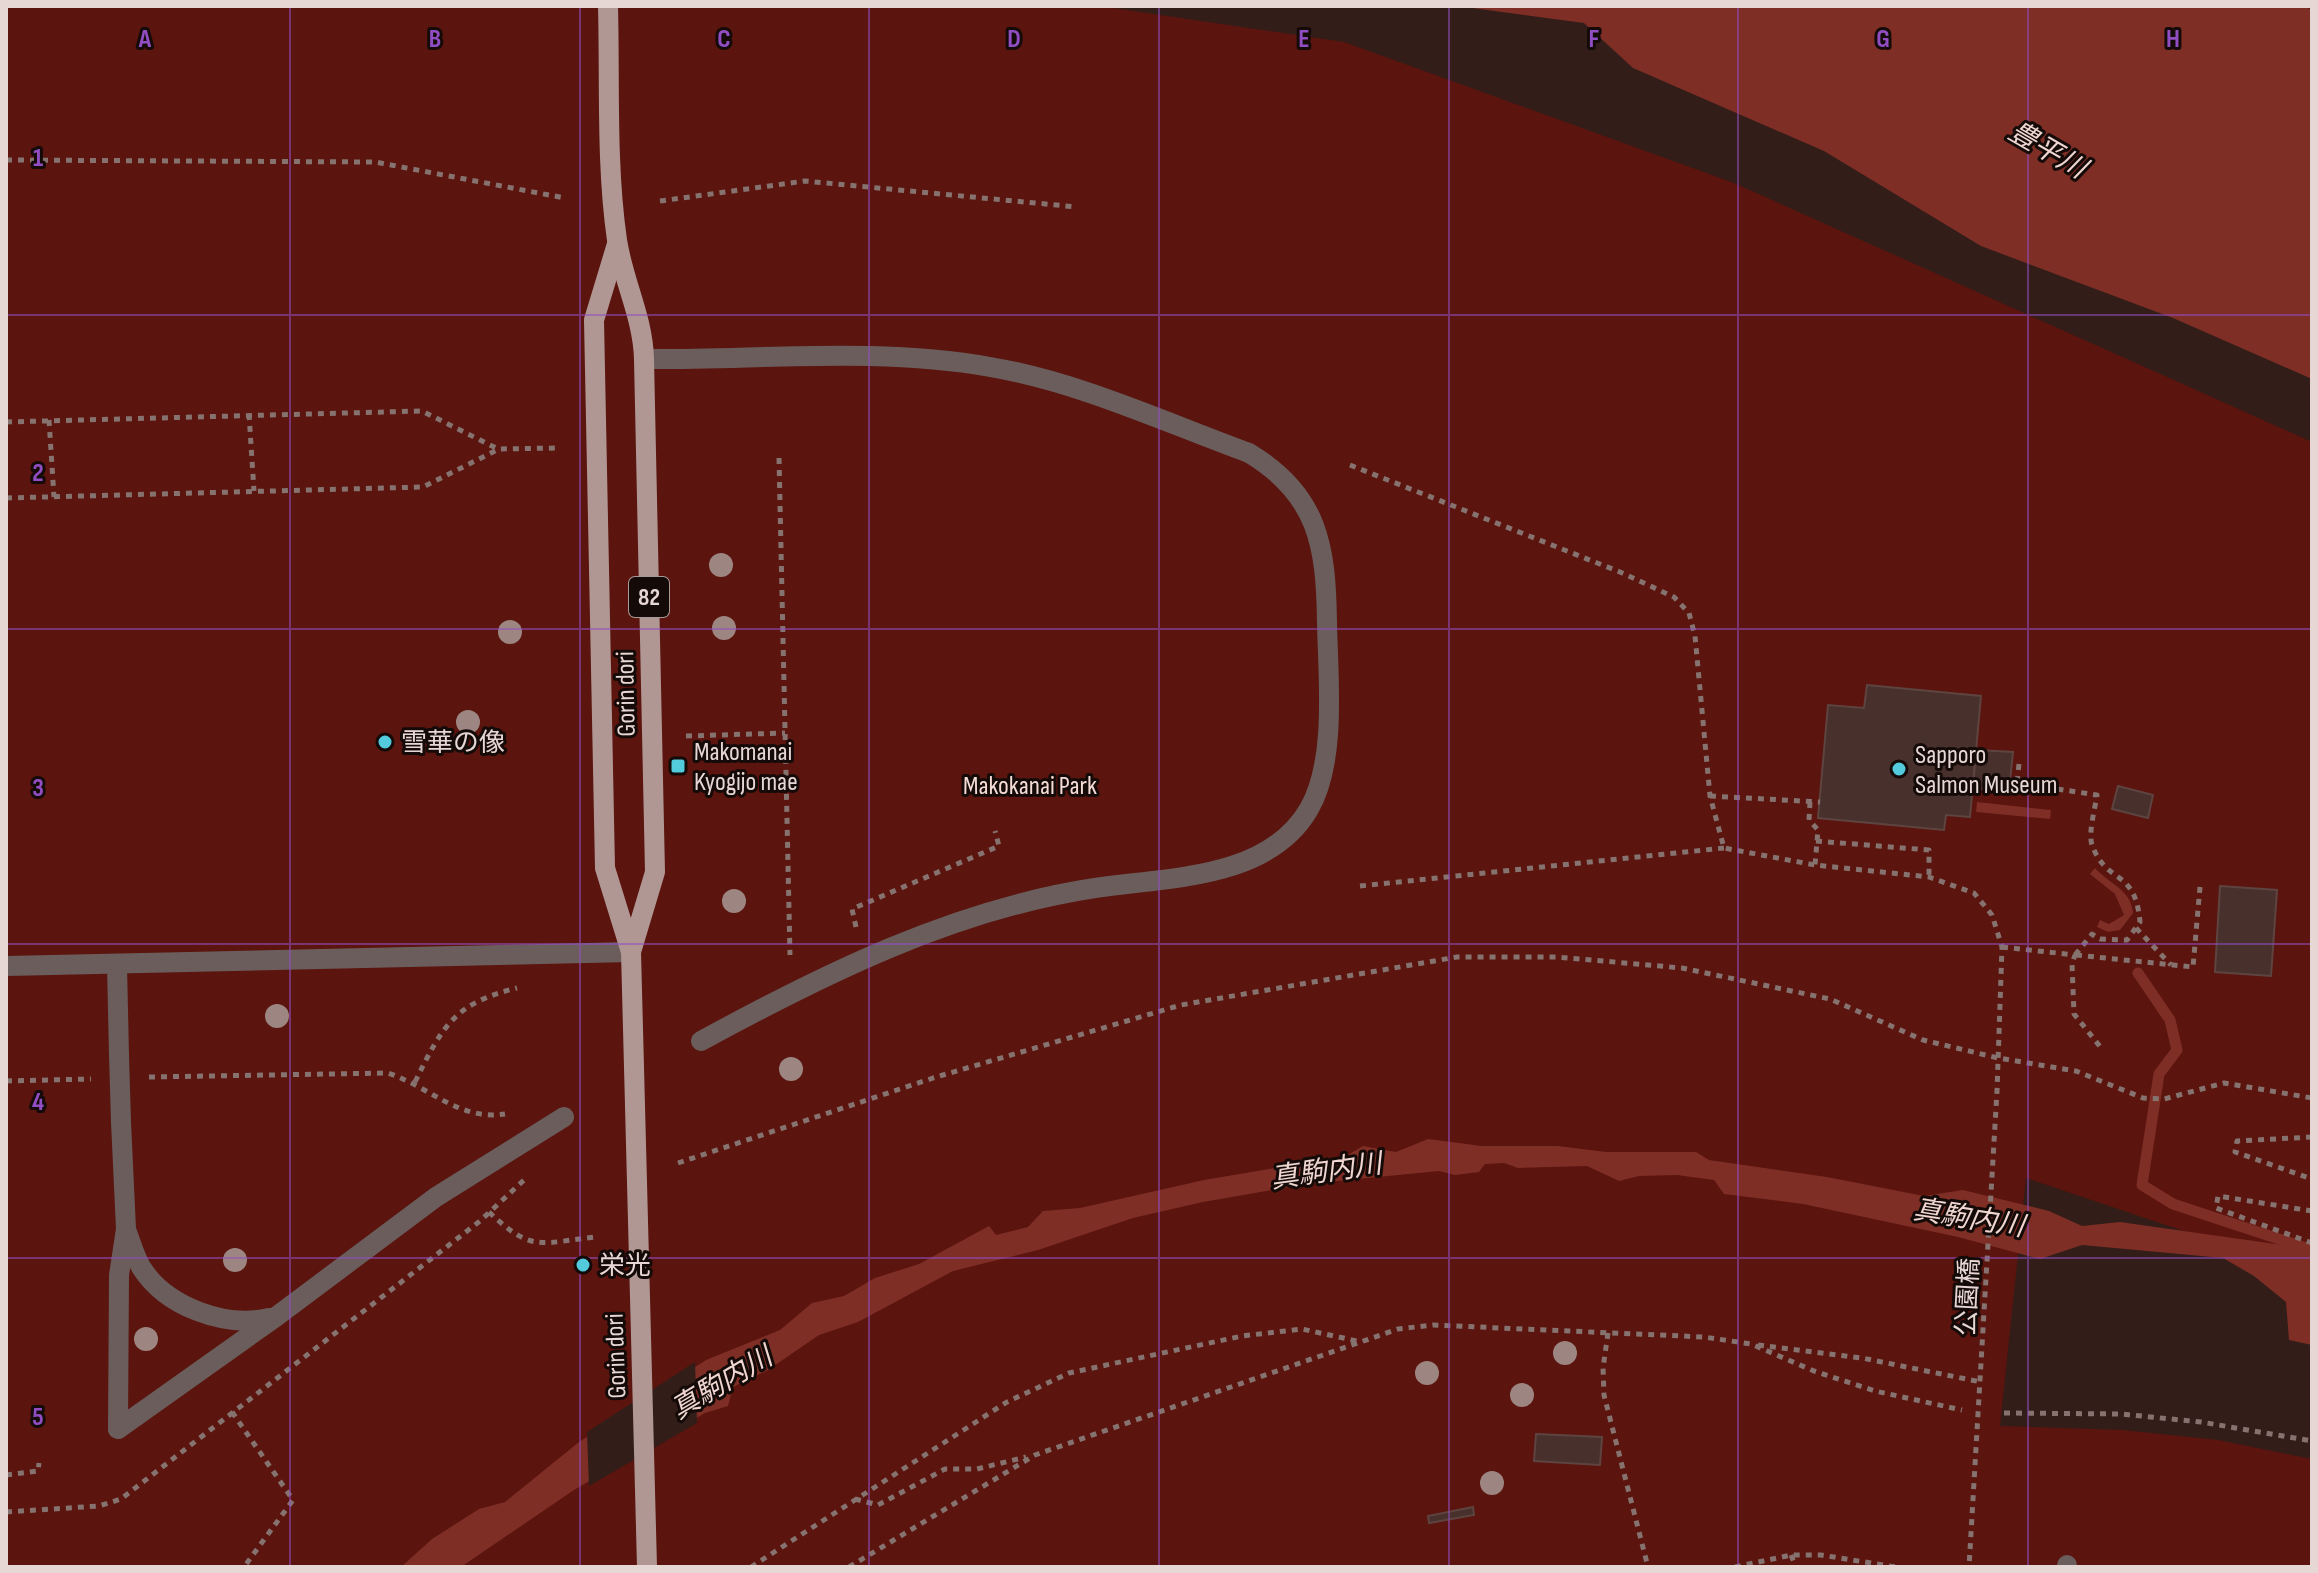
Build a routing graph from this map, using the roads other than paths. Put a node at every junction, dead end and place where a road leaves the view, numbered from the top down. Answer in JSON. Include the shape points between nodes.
{"nodes":[{"id":1,"x":608,"y":6,"type":"edge"},
{"id":2,"x":617,"y":244,"type":"junction"},
{"id":3,"x":644,"y":359,"type":"junction"},
{"id":4,"x":631,"y":952,"type":"junction"},
{"id":5,"x":117,"y":965,"type":"junction"},
{"id":6,"x":6,"y":966,"type":"edge"},
{"id":7,"x":701,"y":1041,"type":"dead end"},
{"id":8,"x":564,"y":1117,"type":"dead end"},
{"id":9,"x":126,"y":1229,"type":"junction"},
{"id":10,"x":277,"y":1316,"type":"junction"},
{"id":11,"x":647,"y":1567,"type":"edge"}],
"edges":[{"from":1,"to":2,"type":"main road","name":"Gorin dori","number":"82"},
{"from":2,"to":3,"type":"main road","name":"Gorin dori","number":"82","via":[[643,331]]},
{"from":2,"to":4,"type":"main road","name":"Gorin dori","number":"82","via":[[594,320],[605,868]]},
{"from":3,"to":4,"type":"main road","name":"Gorin dori","number":"82","via":[[655,872]]},
{"from":3,"to":7,"type":"lane","via":[[878,356],[989,366],[1044,378],[1249,453],[1276,469],[1301,497],[1318,531],[1326,566],[1328,730],[1321,776],[1309,809],[1261,855],[1236,865],[1059,895],[959,924],[850,965]]},
{"from":4,"to":5,"type":"lane"},
{"from":4,"to":11,"type":"main road","name":"Gorin dori","number":"82"},
{"from":5,"to":6,"type":"lane"},
{"from":5,"to":9,"type":"lane","bridge":true},
{"from":8,"to":10,"type":"lane","via":[[436,1197]]},
{"from":9,"to":10,"type":"lane","via":[[141,1267],[157,1286],[206,1316],[250,1323]]},
{"from":9,"to":10,"type":"lane","via":[[119,1275],[118,1429]]}]}
